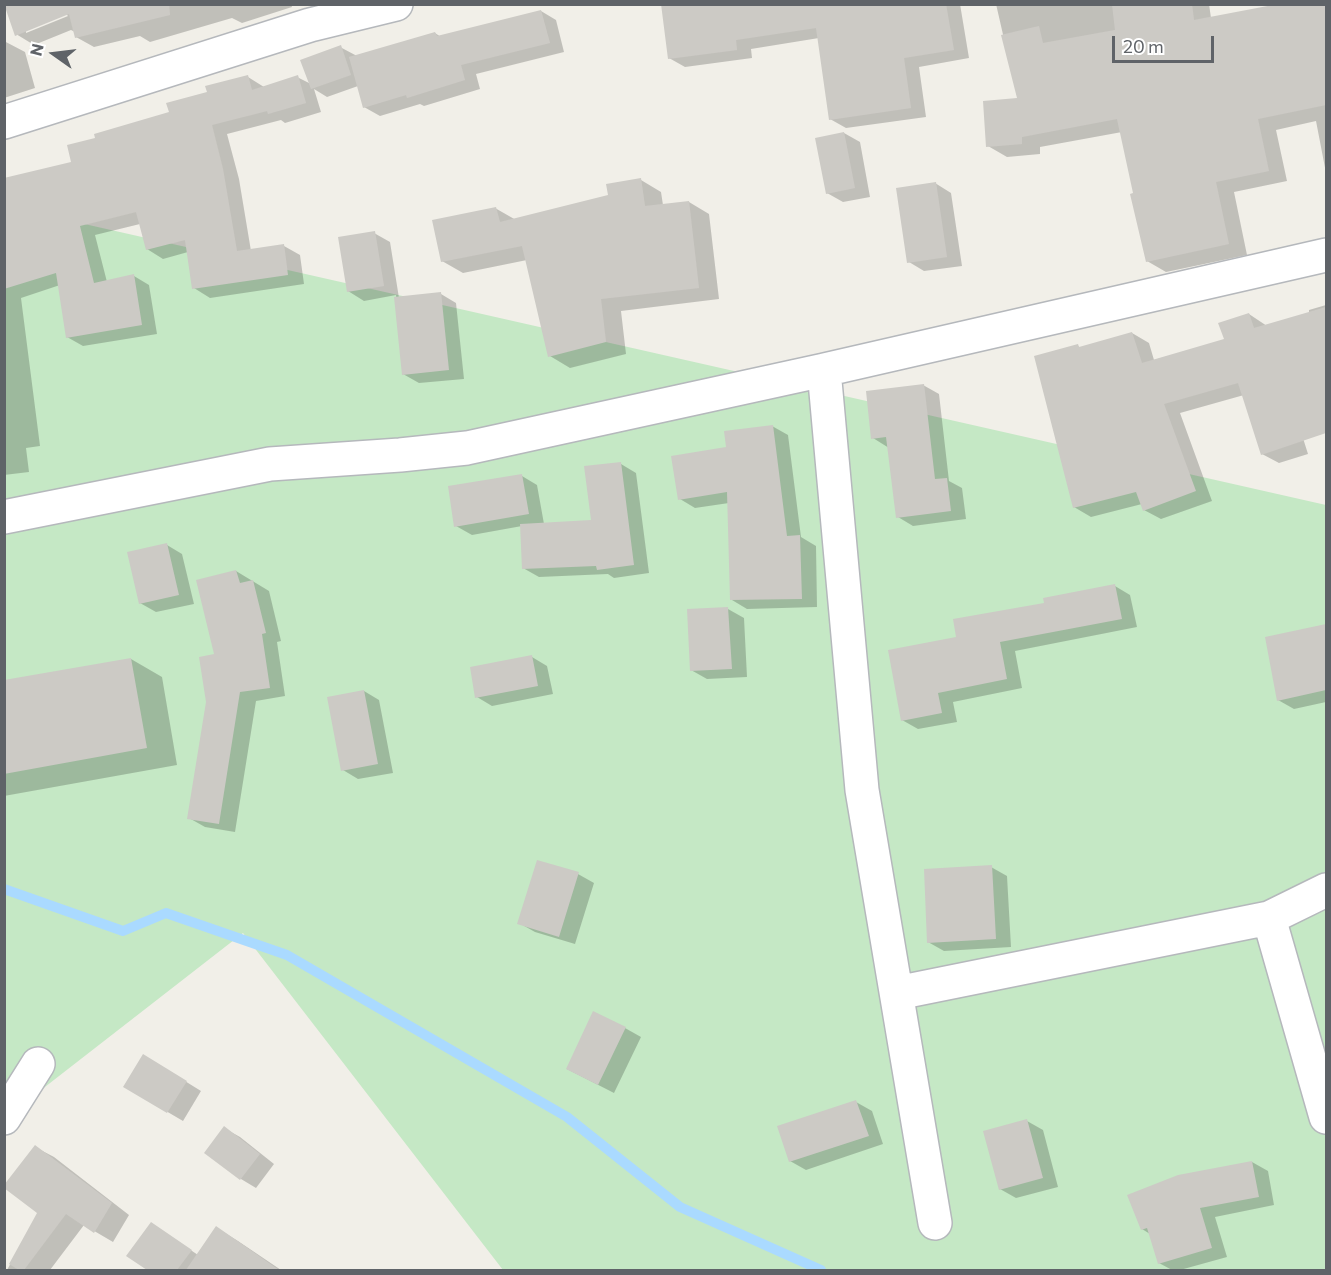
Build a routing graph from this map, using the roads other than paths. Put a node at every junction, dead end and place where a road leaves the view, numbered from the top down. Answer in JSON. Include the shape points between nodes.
{"nodes":[{"id":1,"x":396,"y":4,"type":"edge"},
{"id":2,"x":4,"y":122,"type":"edge"},
{"id":3,"x":1326,"y":255,"type":"edge"},
{"id":4,"x":824,"y":370,"type":"junction"},
{"id":5,"x":4,"y":517,"type":"edge"},
{"id":6,"x":1326,"y":890,"type":"edge"},
{"id":7,"x":1269,"y":918,"type":"junction"},
{"id":8,"x":897,"y":993,"type":"junction"},
{"id":9,"x":38,"y":1064,"type":"dead end"},
{"id":10,"x":1326,"y":1117,"type":"edge"},
{"id":11,"x":4,"y":1118,"type":"edge"},
{"id":12,"x":935,"y":1223,"type":"dead end"}],
"edges":[{"from":1,"to":2,"type":"street","via":[[310,25]]},
{"from":3,"to":4,"type":"street"},
{"from":4,"to":5,"type":"street","via":[[467,448],[270,464]]},
{"from":4,"to":8,"type":"street","via":[[862,790]]},
{"from":6,"to":7,"type":"street"},
{"from":7,"to":8,"type":"street"},
{"from":7,"to":10,"type":"street"},
{"from":8,"to":12,"type":"street"},
{"from":9,"to":11,"type":"street"}]}
